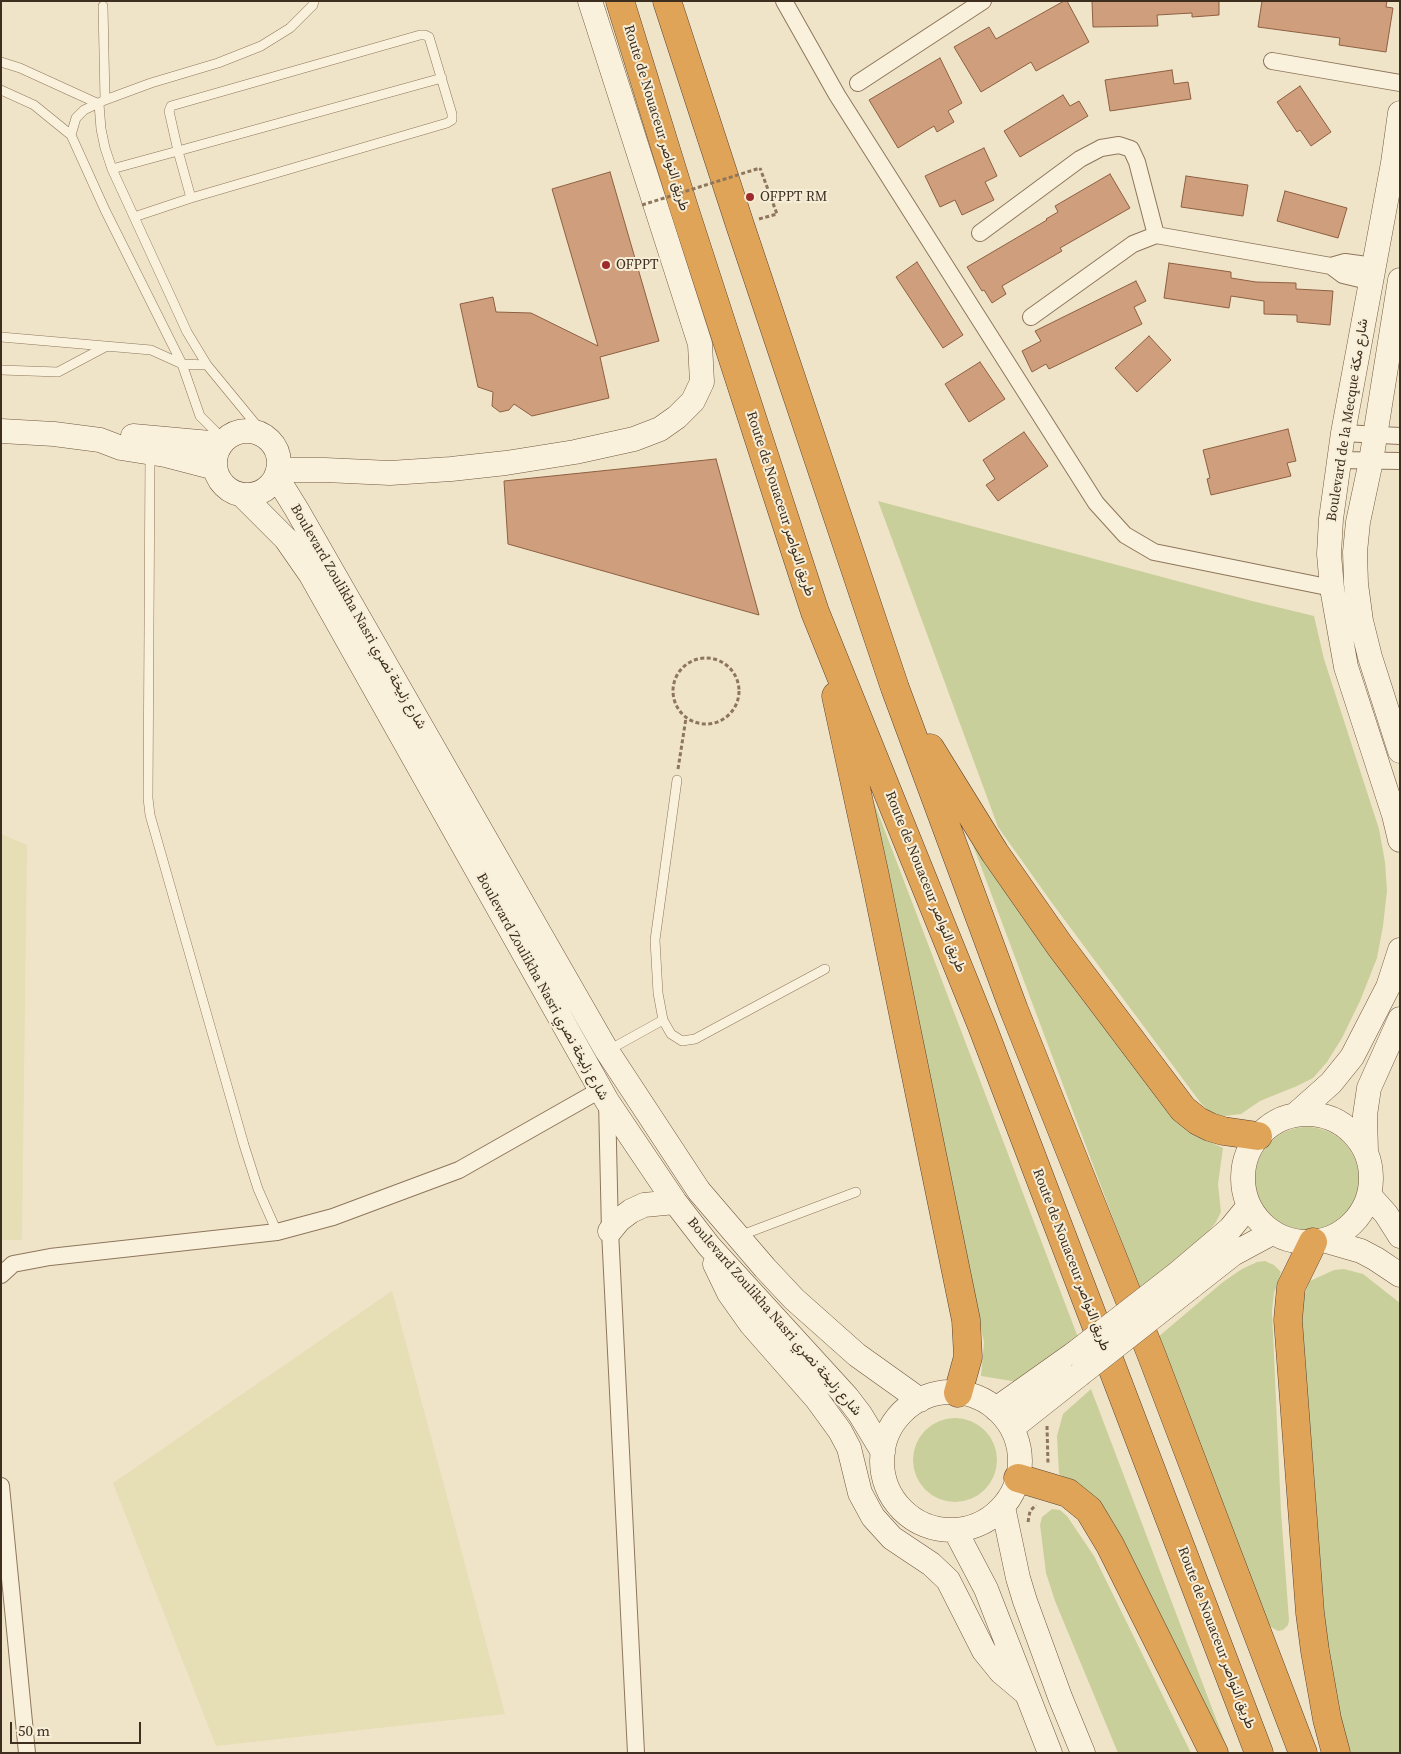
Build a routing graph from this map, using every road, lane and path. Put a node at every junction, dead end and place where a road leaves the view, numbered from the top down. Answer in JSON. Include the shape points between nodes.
{"nodes":[{"id":1,"x":314,"y":1,"type":"edge"},
{"id":2,"x":590,"y":1,"type":"edge"},
{"id":3,"x":620,"y":1,"type":"edge"},
{"id":4,"x":667,"y":1,"type":"edge"},
{"id":5,"x":784,"y":1,"type":"edge"},
{"id":6,"x":983,"y":1,"type":"edge"},
{"id":7,"x":103,"y":6,"type":"dead end"},
{"id":8,"x":1272,"y":61,"type":"dead end"},
{"id":9,"x":1,"y":62,"type":"edge"},
{"id":10,"x":442,"y":78,"type":"junction"},
{"id":11,"x":858,"y":83,"type":"dead end"},
{"id":12,"x":1400,"y":84,"type":"edge"},
{"id":13,"x":1,"y":90,"type":"edge"},
{"id":14,"x":102,"y":102,"type":"junction"},
{"id":15,"x":1400,"y":113,"type":"edge"},
{"id":16,"x":71,"y":135,"type":"junction"},
{"id":17,"x":178,"y":150,"type":"junction"},
{"id":18,"x":1396,"y":164,"type":"edge"},
{"id":19,"x":112,"y":168,"type":"junction"},
{"id":20,"x":191,"y":198,"type":"junction"},
{"id":21,"x":642,"y":205,"type":"dead end"},
{"id":22,"x":777,"y":214,"type":"dead end"},
{"id":23,"x":134,"y":217,"type":"junction"},
{"id":24,"x":980,"y":233,"type":"dead end"},
{"id":25,"x":1156,"y":235,"type":"junction"},
{"id":26,"x":1373,"y":274,"type":"junction"},
{"id":27,"x":1400,"y":280,"type":"edge"},
{"id":28,"x":1031,"y":317,"type":"dead end"},
{"id":29,"x":1,"y":337,"type":"edge"},
{"id":30,"x":1395,"y":345,"type":"edge"},
{"id":31,"x":105,"y":347,"type":"junction"},
{"id":32,"x":182,"y":364,"type":"junction"},
{"id":33,"x":207,"y":365,"type":"junction"},
{"id":34,"x":1,"y":370,"type":"edge"},
{"id":35,"x":1,"y":431,"type":"edge"},
{"id":36,"x":1344,"y":433,"type":"junction"},
{"id":37,"x":1375,"y":434,"type":"junction"},
{"id":38,"x":1400,"y":436,"type":"edge"},
{"id":39,"x":100,"y":440,"type":"junction"},
{"id":40,"x":223,"y":442,"type":"junction"},
{"id":41,"x":270,"y":442,"type":"junction"},
{"id":42,"x":150,"y":453,"type":"junction"},
{"id":43,"x":1339,"y":460,"type":"junction"},
{"id":44,"x":1371,"y":461,"type":"junction"},
{"id":45,"x":1400,"y":462,"type":"edge"},
{"id":46,"x":215,"y":468,"type":"junction"},
{"id":47,"x":325,"y":470,"type":"junction"},
{"id":48,"x":277,"y":473,"type":"junction"},
{"id":49,"x":242,"y":495,"type":"junction"},
{"id":50,"x":1332,"y":588,"type":"junction"},
{"id":51,"x":815,"y":612,"type":"junction"},
{"id":52,"x":895,"y":688,"type":"junction"},
{"id":53,"x":686,"y":718,"type":"junction"},
{"id":54,"x":1400,"y":751,"type":"edge"},
{"id":55,"x":677,"y":780,"type":"joint"},
{"id":56,"x":1400,"y":840,"type":"edge"},
{"id":57,"x":1400,"y":950,"type":"edge"},
{"id":58,"x":825,"y":970,"type":"dead end"},
{"id":59,"x":1400,"y":1019,"type":"edge"},
{"id":60,"x":663,"y":1020,"type":"junction"},
{"id":61,"x":606,"y":1051,"type":"junction"},
{"id":62,"x":603,"y":1095,"type":"junction"},
{"id":63,"x":1295,"y":1115,"type":"junction"},
{"id":64,"x":1258,"y":1136,"type":"junction"},
{"id":65,"x":1366,"y":1152,"type":"junction"},
{"id":66,"x":856,"y":1192,"type":"dead end"},
{"id":67,"x":1369,"y":1195,"type":"junction"},
{"id":68,"x":674,"y":1202,"type":"junction"},
{"id":69,"x":1248,"y":1207,"type":"junction"},
{"id":70,"x":610,"y":1231,"type":"junction"},
{"id":71,"x":278,"y":1232,"type":"junction"},
{"id":72,"x":1272,"y":1233,"type":"junction"},
{"id":73,"x":738,"y":1236,"type":"junction"},
{"id":74,"x":1400,"y":1236,"type":"edge"},
{"id":75,"x":1318,"y":1241,"type":"junction"},
{"id":76,"x":709,"y":1246,"type":"junction"},
{"id":77,"x":1,"y":1275,"type":"edge"},
{"id":78,"x":1400,"y":1275,"type":"edge"},
{"id":79,"x":1184,"y":1280,"type":"junction"},
{"id":80,"x":1077,"y":1364,"type":"junction"},
{"id":81,"x":958,"y":1392,"type":"junction"},
{"id":82,"x":920,"y":1400,"type":"junction"},
{"id":83,"x":1037,"y":1408,"type":"junction"},
{"id":84,"x":996,"y":1409,"type":"junction"},
{"id":85,"x":1012,"y":1428,"type":"junction"},
{"id":86,"x":883,"y":1452,"type":"junction"},
{"id":87,"x":1049,"y":1470,"type":"dead end"},
{"id":88,"x":1018,"y":1478,"type":"junction"},
{"id":89,"x":1,"y":1486,"type":"edge"},
{"id":90,"x":1003,"y":1506,"type":"junction"},
{"id":91,"x":955,"y":1530,"type":"junction"},
{"id":92,"x":6,"y":1586,"type":"edge"},
{"id":93,"x":1026,"y":1693,"type":"junction"},
{"id":94,"x":27,"y":1753,"type":"edge"},
{"id":95,"x":636,"y":1753,"type":"edge"},
{"id":96,"x":1050,"y":1753,"type":"edge"},
{"id":97,"x":1083,"y":1753,"type":"edge"},
{"id":98,"x":1214,"y":1753,"type":"edge"},
{"id":99,"x":1259,"y":1753,"type":"edge"},
{"id":100,"x":1303,"y":1753,"type":"edge"},
{"id":101,"x":1336,"y":1753,"type":"edge"}],
"edges":[{"from":1,"to":14,"type":"lane","via":[[290,28],[261,46]]},
{"from":2,"to":47,"type":"main road","via":[[700,344],[702,382],[692,401],[660,429],[634,439],[575,452],[451,469],[390,473]]},
{"from":3,"to":51,"type":"highway","name":"Route de Nouaceur طريق النواصر"},
{"from":4,"to":52,"type":"highway"},
{"from":5,"to":50,"type":"street","via":[[837,96],[1096,504],[1125,535],[1154,552]]},
{"from":6,"to":11,"type":"street"},
{"from":7,"to":14,"type":"lane"},
{"from":8,"to":12,"type":"street"},
{"from":9,"to":14,"type":"lane"},
{"from":10,"to":17,"type":"lane"},
{"from":10,"to":17,"type":"lane","via":[[429,37],[420,35],[171,106],[169,111]]},
{"from":10,"to":20,"type":"lane","via":[[452,114],[452,120],[447,123]]},
{"from":13,"to":16,"type":"lane","via":[[34,105]]},
{"from":14,"to":16,"type":"lane","via":[[84,110],[76,118]]},
{"from":14,"to":19,"type":"lane","via":[[102,135]]},
{"from":15,"to":18,"type":"main road","name":"Boulevard de la Mecque شارع مكة"},
{"from":16,"to":32,"type":"lane","via":[[104,210]]},
{"from":17,"to":19,"type":"lane"},
{"from":17,"to":20,"type":"lane"},
{"from":18,"to":26,"type":"main road","name":"Boulevard de la Mecque شارع مكة"},
{"from":19,"to":23,"type":"lane"},
{"from":20,"to":23,"type":"lane"},
{"from":21,"to":22,"type":"path","bridge":true,"via":[[760,168]]},
{"from":23,"to":33,"type":"lane","via":[[187,332]]},
{"from":24,"to":25,"type":"street","via":[[1080,159],[1101,148],[1119,145],[1131,149]]},
{"from":25,"to":26,"type":"street","via":[[1331,266],[1348,262]]},
{"from":25,"to":28,"type":"street","via":[[1133,244]]},
{"from":26,"to":36,"type":"main road","name":"Boulevard de la Mecque شارع مكة"},
{"from":27,"to":30,"type":"main road","name":"Boulevard de la Mecque شارع مكة"},
{"from":29,"to":31,"type":"lane"},
{"from":30,"to":37,"type":"main road","name":"Boulevard de la Mecque شارع مكة"},
{"from":31,"to":32,"type":"lane","via":[[151,350]]},
{"from":31,"to":34,"type":"lane","via":[[58,372]]},
{"from":32,"to":33,"type":"lane"},
{"from":32,"to":40,"type":"lane","via":[[200,416]]},
{"from":33,"to":41,"type":"lane"},
{"from":35,"to":39,"type":"main road"},
{"from":36,"to":37,"type":"street"},
{"from":36,"to":43,"type":"main road","name":"Boulevard de la Mecque شارع مكة"},
{"from":37,"to":38,"type":"street"},
{"from":37,"to":44,"type":"main road","name":"Boulevard de la Mecque شارع مكة"},
{"from":39,"to":40,"type":"main road","via":[[122,435]]},
{"from":39,"to":42,"type":"main road"},
{"from":40,"to":41,"type":"main road","via":[[245,431],[256,432]]},
{"from":40,"to":46,"type":"main road","via":[[216,456]]},
{"from":41,"to":47,"type":"main road"},
{"from":41,"to":48,"type":"main road","via":[[278,457]]},
{"from":42,"to":46,"type":"main road"},
{"from":42,"to":71,"type":"lane","via":[[150,815],[244,1146],[258,1189]]},
{"from":43,"to":44,"type":"street"},
{"from":43,"to":50,"type":"main road","name":"Boulevard de la Mecque شارع مكة","via":[[1329,554]]},
{"from":44,"to":45,"type":"street"},
{"from":44,"to":54,"type":"main road","name":"Boulevard de la Mecque شارع مكة","via":[[1358,522],[1356,584],[1370,658]]},
{"from":46,"to":49,"type":"main road","via":[[226,488]]},
{"from":47,"to":48,"type":"main road"},
{"from":48,"to":49,"type":"main road","via":[[270,486],[260,492]]},
{"from":48,"to":61,"type":"main road","name":"Boulevard Zoulikha Nasri شارع زليخة نصري"},
{"from":49,"to":62,"type":"main road","name":"Boulevard Zoulikha Nasri شارع زليخة نصري","via":[[286,539],[311,575]]},
{"from":50,"to":56,"type":"main road","name":"Boulevard de la Mecque شارع مكة","via":[[1346,667]]},
{"from":51,"to":81,"type":"highway","via":[[875,876],[966,1320],[968,1358]]},
{"from":51,"to":99,"type":"highway","name":"Route de Nouaceur طريق النواصر","via":[[986,1035]]},
{"from":52,"to":64,"type":"highway","via":[[995,853],[1060,946],[1183,1109],[1210,1127]]},
{"from":52,"to":100,"type":"highway","via":[[1014,1010],[1152,1356]]},
{"from":53,"to":53,"type":"path","via":[[704,725],[722,721],[730,715],[739,689],[737,680],[726,665],[708,658],[690,662],[676,675],[672,694],[674,703]]},
{"from":53,"to":55,"type":"path"},
{"from":55,"to":60,"type":"lane","via":[[655,940]]},
{"from":57,"to":63,"type":"main road","via":[[1388,987],[1352,1057],[1331,1082]]},
{"from":58,"to":60,"type":"lane","via":[[689,1041],[671,1034]]},
{"from":59,"to":65,"type":"main road","via":[[1369,1088]]},
{"from":60,"to":61,"type":"lane"},
{"from":61,"to":73,"type":"main road","name":"Boulevard Zoulikha Nasri شارع زليخة نصري","via":[[699,1191]]},
{"from":62,"to":68,"type":"main road","name":"Boulevard Zoulikha Nasri شارع زليخة نصري"},
{"from":62,"to":70,"type":"street"},
{"from":62,"to":71,"type":"street","via":[[459,1170],[333,1217]]},
{"from":63,"to":64,"type":"main road","via":[[1275,1123]]},
{"from":63,"to":65,"type":"main road","via":[[1320,1115],[1342,1125]]},
{"from":64,"to":69,"type":"main road","via":[[1248,1153],[1243,1172]]},
{"from":65,"to":67,"type":"main road","via":[[1371,1177]]},
{"from":66,"to":73,"type":"lane"},
{"from":67,"to":74,"type":"main road"},
{"from":67,"to":75,"type":"main road","via":[[1354,1223],[1344,1231]]},
{"from":68,"to":70,"type":"main road","via":[[644,1205],[619,1220]]},
{"from":68,"to":76,"type":"main road","name":"Boulevard Zoulikha Nasri شارع زليخة نصري"},
{"from":69,"to":72,"type":"main road"},
{"from":69,"to":79,"type":"main road"},
{"from":70,"to":95,"type":"street"},
{"from":71,"to":77,"type":"street","via":[[50,1256],[13,1264]]},
{"from":72,"to":75,"type":"main road","via":[[1290,1240]]},
{"from":72,"to":79,"type":"main road"},
{"from":73,"to":82,"type":"main road","name":"Boulevard Zoulikha Nasri شارع زليخة نصري","via":[[794,1299],[825,1328]]},
{"from":75,"to":78,"type":"main road","via":[[1361,1251]]},
{"from":75,"to":101,"type":"highway","via":[[1291,1287],[1288,1320],[1310,1613],[1325,1709]]},
{"from":76,"to":86,"type":"main road","name":"Boulevard Zoulikha Nasri شارع زليخة نصري","via":[[847,1397]]},
{"from":76,"to":93,"type":"main road","via":[[720,1275],[751,1324],[840,1430],[849,1448],[860,1493],[873,1517],[892,1538],[948,1580],[984,1651]]},
{"from":79,"to":80,"type":"main road","bridge":true},
{"from":80,"to":83,"type":"main road"},
{"from":80,"to":84,"type":"main road"},
{"from":81,"to":82,"type":"main road"},
{"from":81,"to":84,"type":"main road","via":[[979,1398]]},
{"from":82,"to":86,"type":"main road","via":[[910,1405],[895,1421]]},
{"from":83,"to":85,"type":"main road"},
{"from":83,"to":87,"type":"path","via":[[1047,1420]]},
{"from":84,"to":85,"type":"main road"},
{"from":85,"to":88,"type":"main road","via":[[1021,1461]]},
{"from":86,"to":91,"type":"main road","via":[[884,1478],[905,1513],[928,1526]]},
{"from":88,"to":90,"type":"main road"},
{"from":88,"to":98,"type":"highway","via":[[1068,1493],[1089,1510],[1110,1545]]},
{"from":89,"to":92,"type":"street"},
{"from":90,"to":91,"type":"main road","via":[[973,1526]]},
{"from":90,"to":97,"type":"main road","via":[[1025,1601]]},
{"from":91,"to":93,"type":"main road","via":[[986,1589]]},
{"from":92,"to":94,"type":"street"},
{"from":93,"to":96,"type":"main road"}]}
